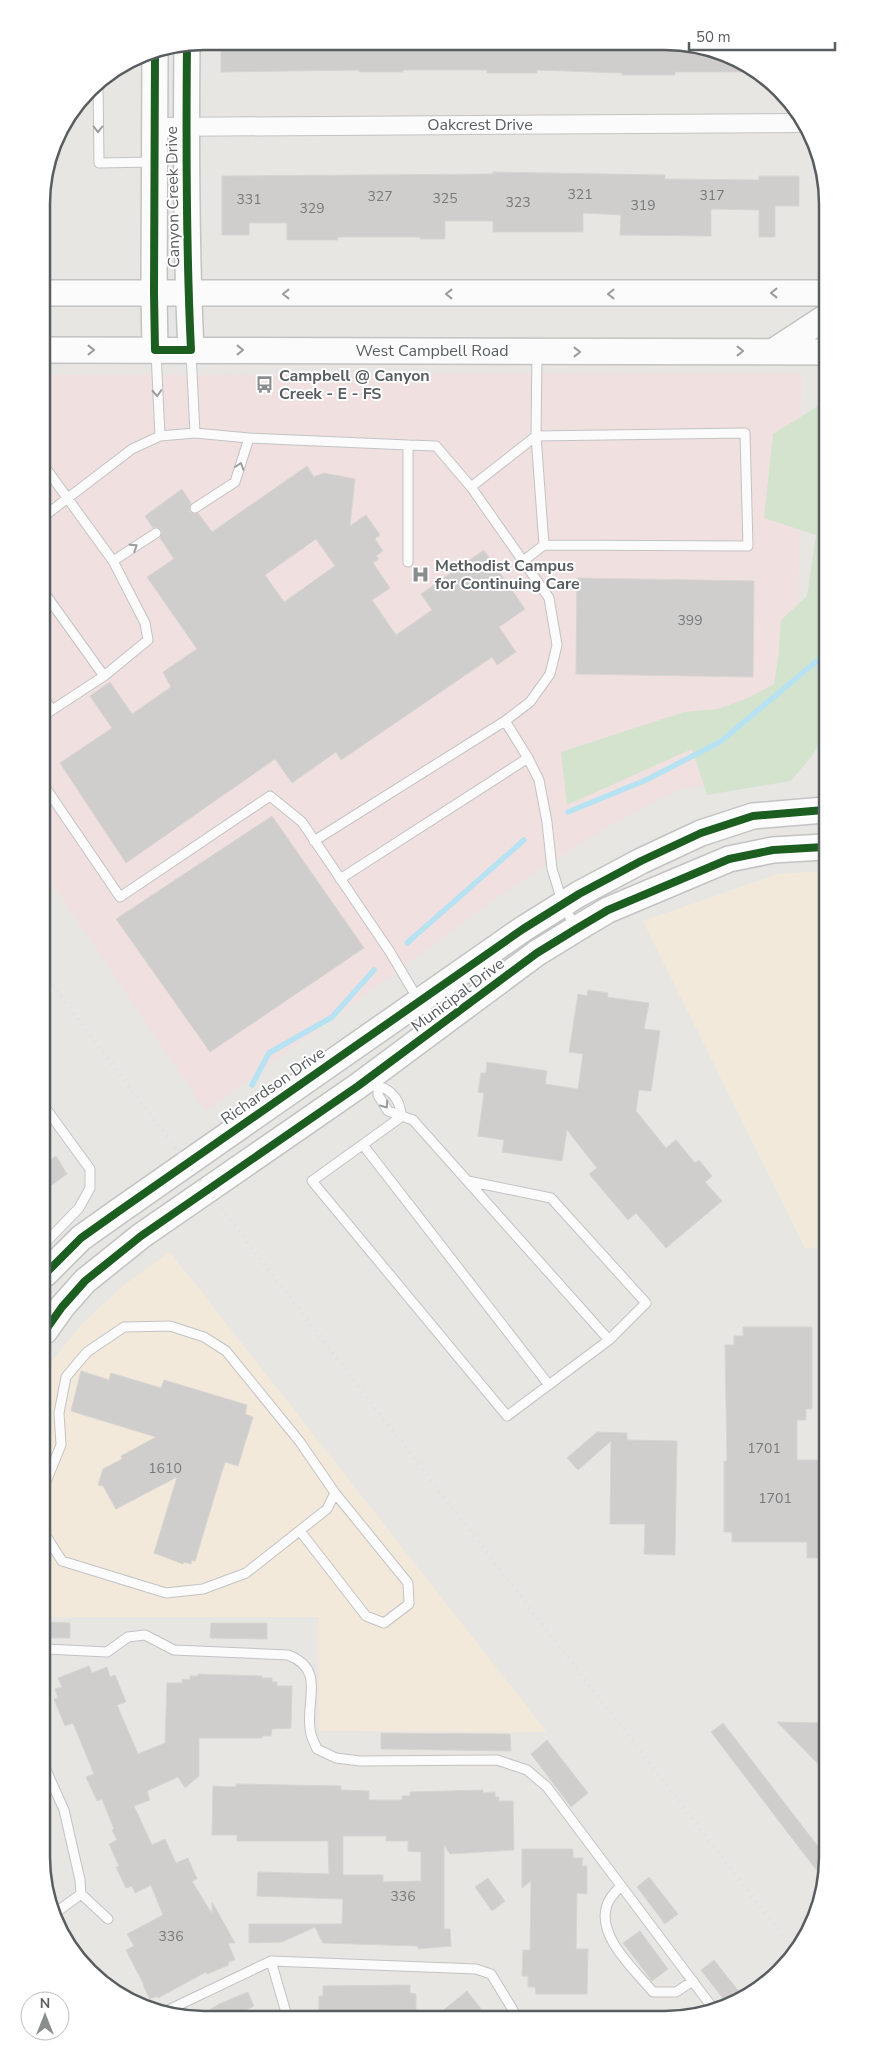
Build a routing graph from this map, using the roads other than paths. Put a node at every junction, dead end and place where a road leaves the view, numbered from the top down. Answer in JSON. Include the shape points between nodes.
{"nodes":[{"id":1,"x":188,"y":51,"type":"edge"},
{"id":2,"x":155,"y":58,"type":"edge"},
{"id":3,"x":98,"y":92,"type":"edge"},
{"id":4,"x":796,"y":123,"type":"edge"},
{"id":5,"x":186,"y":126,"type":"junction"},
{"id":6,"x":154,"y":127,"type":"junction"},
{"id":7,"x":154,"y":162,"type":"junction"},
{"id":8,"x":50,"y":293,"type":"edge"},
{"id":9,"x":154,"y":293,"type":"junction"},
{"id":10,"x":819,"y":293,"type":"edge"},
{"id":11,"x":188,"y":294,"type":"junction"},
{"id":12,"x":819,"y":322,"type":"edge"},
{"id":13,"x":50,"y":350,"type":"edge"},
{"id":14,"x":155,"y":350,"type":"junction"},
{"id":15,"x":191,"y":350,"type":"junction"},
{"id":16,"x":774,"y":351,"type":"junction"},
{"id":17,"x":537,"y":352,"type":"junction"},
{"id":18,"x":819,"y":352,"type":"edge"},
{"id":19,"x":195,"y":433,"type":"junction"},
{"id":20,"x":160,"y":436,"type":"junction"},
{"id":21,"x":536,"y":436,"type":"junction"},
{"id":22,"x":249,"y":438,"type":"junction"},
{"id":23,"x":408,"y":445,"type":"junction"},
{"id":24,"x":50,"y":473,"type":"edge"},
{"id":25,"x":471,"y":487,"type":"junction"},
{"id":26,"x":68,"y":497,"type":"junction"},
{"id":27,"x":195,"y":508,"type":"dead end"},
{"id":28,"x":50,"y":511,"type":"edge"},
{"id":29,"x":156,"y":533,"type":"dead end"},
{"id":30,"x":544,"y":545,"type":"junction"},
{"id":31,"x":523,"y":561,"type":"junction"},
{"id":32,"x":113,"y":562,"type":"junction"},
{"id":33,"x":408,"y":562,"type":"dead end"},
{"id":34,"x":50,"y":601,"type":"edge"},
{"id":35,"x":104,"y":676,"type":"junction"},
{"id":36,"x":50,"y":707,"type":"edge"},
{"id":37,"x":52,"y":710,"type":"joint"},
{"id":38,"x":505,"y":721,"type":"junction"},
{"id":39,"x":528,"y":758,"type":"junction"},
{"id":40,"x":50,"y":794,"type":"edge"},
{"id":41,"x":819,"y":810,"type":"edge"},
{"id":42,"x":314,"y":841,"type":"junction"},
{"id":43,"x":819,"y":847,"type":"edge"},
{"id":44,"x":340,"y":879,"type":"junction"},
{"id":45,"x":563,"y":904,"type":"junction"},
{"id":46,"x":576,"y":929,"type":"junction"},
{"id":47,"x":419,"y":1001,"type":"junction"},
{"id":48,"x":439,"y":1027,"type":"junction"},
{"id":49,"x":352,"y":1047,"type":"junction"},
{"id":50,"x":376,"y":1080,"type":"junction"},
{"id":51,"x":50,"y":1114,"type":"edge"},
{"id":52,"x":401,"y":1117,"type":"junction"},
{"id":53,"x":363,"y":1144,"type":"junction"},
{"id":54,"x":468,"y":1181,"type":"junction"},
{"id":55,"x":50,"y":1238,"type":"edge"},
{"id":56,"x":50,"y":1269,"type":"edge"},
{"id":57,"x":50,"y":1324,"type":"edge"},
{"id":58,"x":609,"y":1340,"type":"junction"},
{"id":59,"x":549,"y":1384,"type":"junction"},
{"id":60,"x":50,"y":1474,"type":"edge"},
{"id":61,"x":335,"y":1493,"type":"junction"},
{"id":62,"x":300,"y":1530,"type":"junction"},
{"id":63,"x":50,"y":1542,"type":"edge"},
{"id":64,"x":50,"y":1649,"type":"edge"},
{"id":65,"x":50,"y":1779,"type":"edge"},
{"id":66,"x":621,"y":1886,"type":"junction"},
{"id":67,"x":81,"y":1894,"type":"junction"},
{"id":68,"x":60,"y":1910,"type":"edge"},
{"id":69,"x":108,"y":1919,"type":"dead end"},
{"id":70,"x":271,"y":1961,"type":"junction"},
{"id":71,"x":693,"y":1981,"type":"junction"},
{"id":72,"x":710,"y":2004,"type":"edge"},
{"id":73,"x":173,"y":2008,"type":"edge"},
{"id":74,"x":286,"y":2011,"type":"edge"},
{"id":75,"x":514,"y":2011,"type":"edge"}],
"edges":[{"from":1,"to":5,"type":"street","name":"Canyon Creek Drive"},
{"from":2,"to":6,"type":"street","name":"Canyon Creek Drive"},
{"from":3,"to":7,"type":"lane","one_way":true,"via":[[98,163]]},
{"from":4,"to":5,"type":"street","name":"Oakcrest Drive"},
{"from":5,"to":6,"type":"street","name":"Oakcrest Drive"},
{"from":5,"to":11,"type":"street","name":"Canyon Creek Drive"},
{"from":6,"to":7,"type":"street","name":"Canyon Creek Drive"},
{"from":7,"to":9,"type":"street","name":"Canyon Creek Drive"},
{"from":8,"to":9,"type":"street"},
{"from":9,"to":11,"type":"street"},
{"from":9,"to":14,"type":"street","name":"Canyon Creek Drive"},
{"from":10,"to":11,"type":"street","one_way":true},
{"from":11,"to":15,"type":"street","name":"Canyon Creek Drive"},
{"from":12,"to":16,"type":"street"},
{"from":13,"to":14,"type":"street","name":"West Campbell Road","one_way":true},
{"from":14,"to":15,"type":"street","name":"West Campbell Road"},
{"from":14,"to":20,"type":"lane","one_way":true},
{"from":15,"to":17,"type":"street","name":"West Campbell Road","one_way":true},
{"from":15,"to":19,"type":"lane"},
{"from":17,"to":16,"type":"street","name":"West Campbell Road","one_way":true},
{"from":16,"to":18,"type":"street","name":"West Campbell Road"},
{"from":17,"to":21,"type":"lane"},
{"from":19,"to":20,"type":"lane"},
{"from":19,"to":22,"type":"lane"},
{"from":20,"to":26,"type":"lane","via":[[132,449]]},
{"from":21,"to":25,"type":"lane"},
{"from":21,"to":30,"type":"lane"},
{"from":21,"to":30,"type":"lane","via":[[746,433],[748,546]]},
{"from":22,"to":23,"type":"lane"},
{"from":27,"to":22,"type":"lane","one_way":true,"via":[[235,482]]},
{"from":23,"to":25,"type":"lane","via":[[436,446]]},
{"from":23,"to":33,"type":"lane"},
{"from":24,"to":26,"type":"lane"},
{"from":25,"to":31,"type":"lane"},
{"from":26,"to":28,"type":"lane"},
{"from":26,"to":32,"type":"lane"},
{"from":32,"to":29,"type":"lane","one_way":true},
{"from":30,"to":31,"type":"lane"},
{"from":31,"to":38,"type":"lane","via":[[549,598],[557,645],[550,674],[530,702]]},
{"from":32,"to":35,"type":"lane","via":[[145,623],[148,640]]},
{"from":34,"to":35,"type":"lane"},
{"from":35,"to":37,"type":"lane"},
{"from":36,"to":37,"type":"lane"},
{"from":38,"to":39,"type":"lane"},
{"from":38,"to":42,"type":"lane"},
{"from":39,"to":44,"type":"lane"},
{"from":39,"to":45,"type":"lane","via":[[539,780],[548,822],[552,869]]},
{"from":40,"to":42,"type":"lane","via":[[120,897],[270,796],[302,822]]},
{"from":41,"to":45,"type":"street","via":[[753,816],[700,833]]},
{"from":42,"to":44,"type":"lane"},
{"from":43,"to":46,"type":"street","name":"Municipal Drive","via":[[773,850],[729,859],[608,910]]},
{"from":44,"to":47,"type":"lane"},
{"from":45,"to":46,"type":"lane"},
{"from":45,"to":47,"type":"street","name":"Richardson Drive"},
{"from":46,"to":48,"type":"street","name":"Municipal Drive","via":[[537,953]]},
{"from":47,"to":48,"type":"lane"},
{"from":47,"to":49,"type":"street","name":"Richardson Drive"},
{"from":48,"to":50,"type":"street","name":"Municipal Drive"},
{"from":49,"to":50,"type":"street"},
{"from":49,"to":56,"type":"street","name":"Richardson Drive","via":[[81,1238]]},
{"from":50,"to":52,"type":"lane","via":[[388,1088],[401,1106]]},
{"from":50,"to":57,"type":"street","name":"Municipal Drive","via":[[141,1236],[85,1281]]},
{"from":51,"to":55,"type":"lane","via":[[90,1169],[90,1188],[79,1208]]},
{"from":52,"to":53,"type":"lane"},
{"from":52,"to":54,"type":"lane","via":[[413,1120]]},
{"from":53,"to":59,"type":"lane"},
{"from":53,"to":59,"type":"lane","via":[[312,1181],[507,1416]]},
{"from":54,"to":58,"type":"lane"},
{"from":54,"to":58,"type":"lane","via":[[551,1198],[646,1304]]},
{"from":58,"to":59,"type":"lane"},
{"from":60,"to":61,"type":"lane","via":[[61,1445],[59,1413],[66,1377],[87,1352],[124,1327],[170,1326],[204,1337],[226,1351],[300,1442]]},
{"from":61,"to":62,"type":"lane","via":[[328,1509]]},
{"from":61,"to":62,"type":"lane","via":[[408,1582],[409,1604],[384,1623],[366,1616]]},
{"from":62,"to":63,"type":"lane","via":[[246,1573],[202,1589],[166,1593],[62,1561]]},
{"from":64,"to":66,"type":"lane","via":[[107,1652],[128,1638],[145,1634],[174,1650],[271,1653],[301,1659],[311,1679],[310,1733],[317,1749],[336,1758],[360,1761],[497,1760],[527,1770],[547,1787]]},
{"from":65,"to":67,"type":"lane","via":[[64,1810]]},
{"from":66,"to":71,"type":"lane"},
{"from":66,"to":71,"type":"lane","via":[[607,1904],[605,1924],[615,1946],[653,1992],[676,1992]]},
{"from":67,"to":68,"type":"lane"},
{"from":67,"to":69,"type":"lane"},
{"from":70,"to":73,"type":"lane"},
{"from":70,"to":74,"type":"lane"},
{"from":70,"to":75,"type":"lane","via":[[476,1969],[491,1974]]},
{"from":71,"to":72,"type":"lane"}]}
